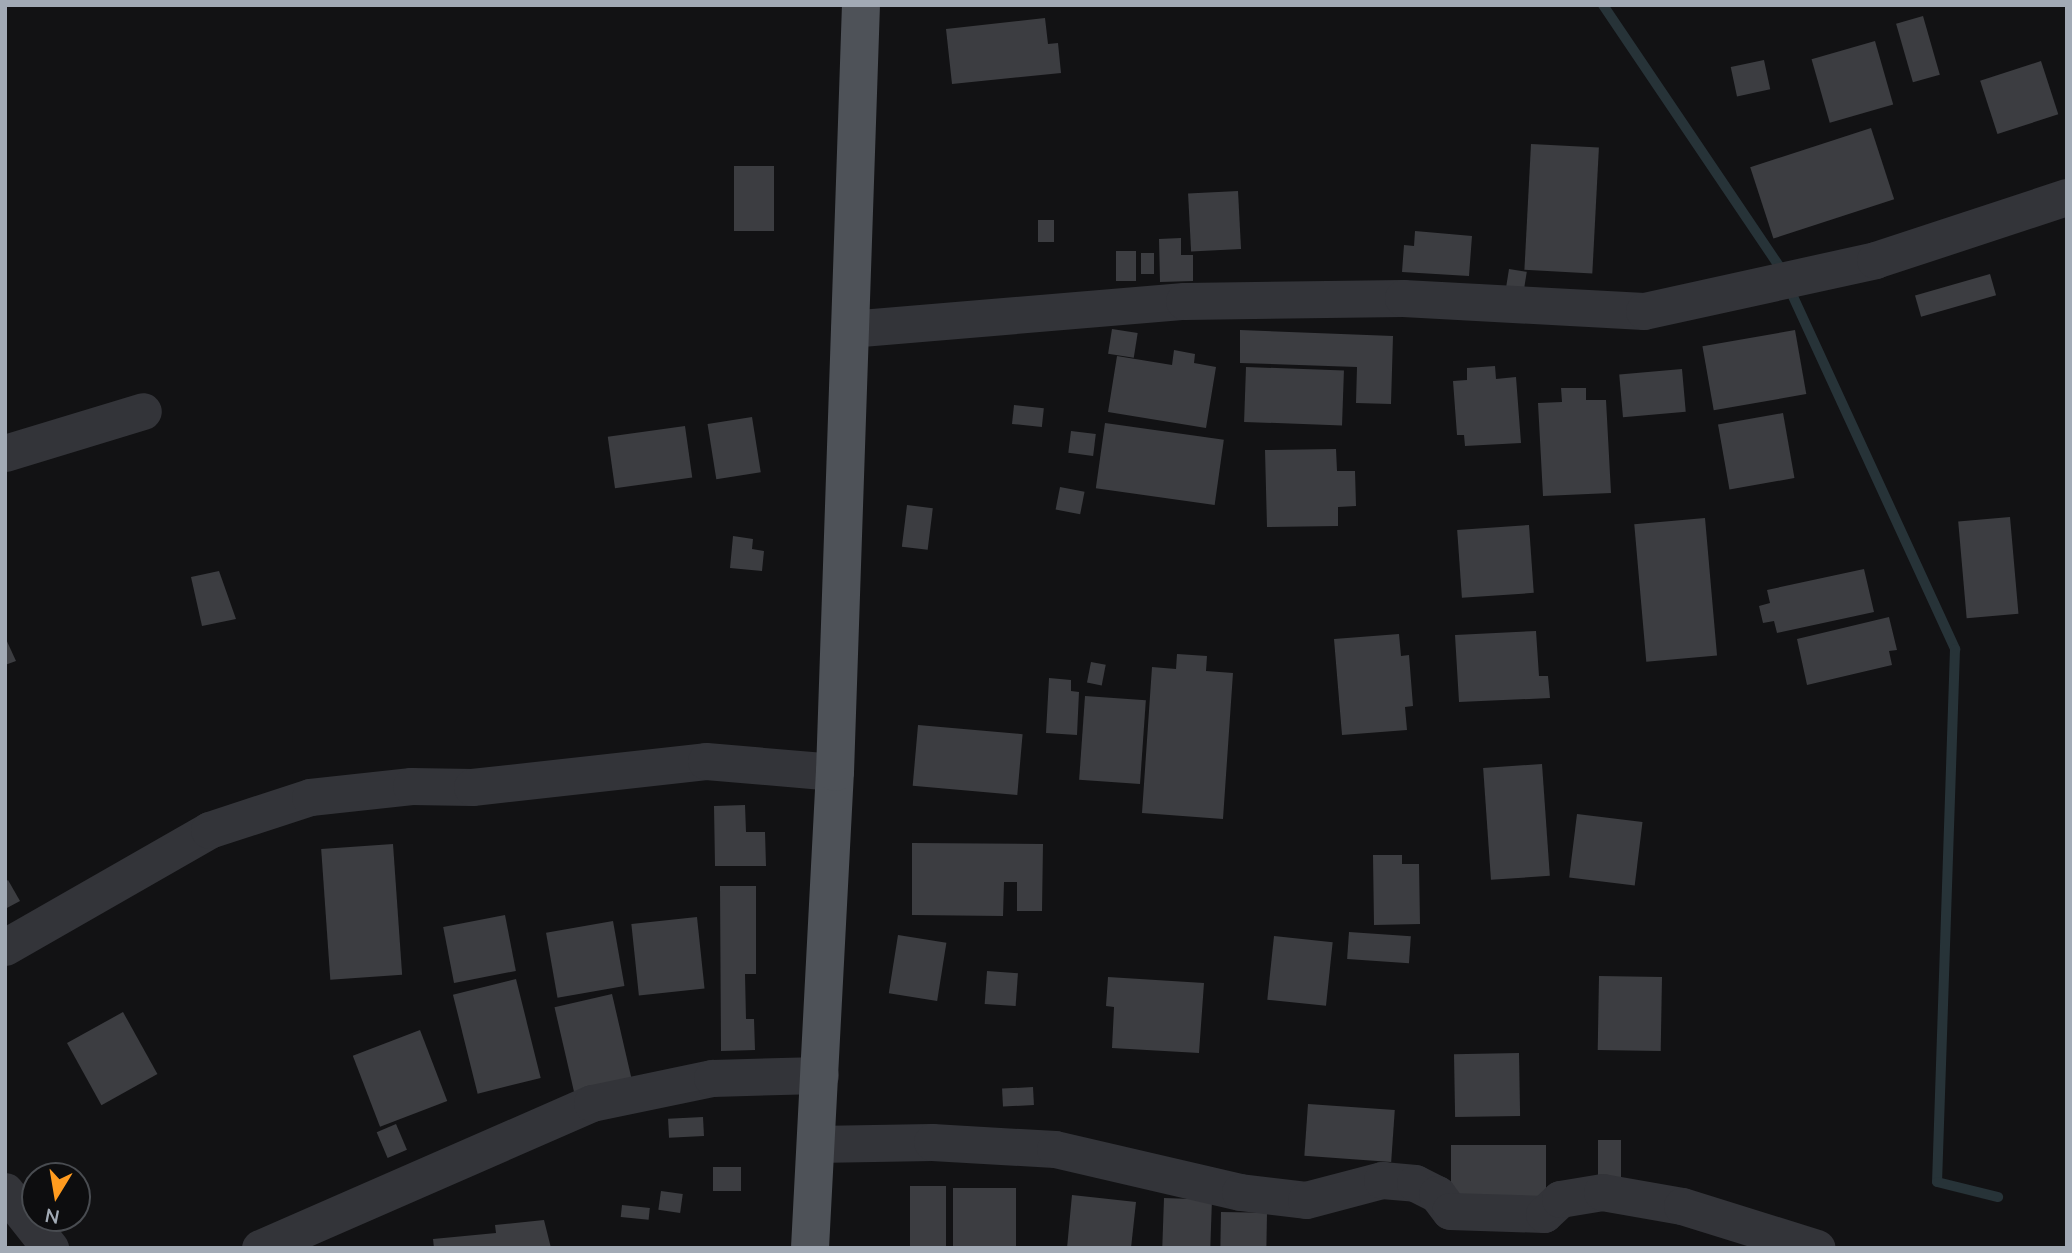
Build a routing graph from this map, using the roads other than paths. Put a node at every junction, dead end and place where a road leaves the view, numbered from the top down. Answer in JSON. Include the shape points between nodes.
{"nodes":[{"id":1,"x":862,"y":5,"type":"edge"},
{"id":2,"x":2067,"y":197,"type":"edge"},
{"id":3,"x":849,"y":329,"type":"junction"},
{"id":4,"x":143,"y":411,"type":"dead end"},
{"id":5,"x":5,"y":453,"type":"edge"},
{"id":6,"x":835,"y":772,"type":"junction"},
{"id":7,"x":5,"y":947,"type":"edge"},
{"id":8,"x":820,"y":1075,"type":"junction"},
{"id":9,"x":815,"y":1143,"type":"junction"},
{"id":10,"x":5,"y":1191,"type":"edge"},
{"id":11,"x":50,"y":1248,"type":"edge"},
{"id":12,"x":260,"y":1248,"type":"edge"},
{"id":13,"x":810,"y":1248,"type":"edge"},
{"id":14,"x":1817,"y":1248,"type":"edge"}],
"edges":[{"from":1,"to":3,"type":"main road"},
{"from":2,"to":3,"type":"street","via":[[1875,260],[1644,311],[1403,298],[1184,301]]},
{"from":3,"to":6,"type":"main road"},
{"from":4,"to":5,"type":"street"},
{"from":6,"to":7,"type":"street","via":[[706,761],[472,787],[411,786],[310,797],[209,830]]},
{"from":6,"to":8,"type":"main road"},
{"from":8,"to":9,"type":"main road"},
{"from":8,"to":12,"type":"street","via":[[712,1078],[592,1103]]},
{"from":9,"to":13,"type":"main road"},
{"from":9,"to":14,"type":"street","via":[[932,1142],[1055,1149],[1240,1192],[1306,1200],[1382,1181],[1415,1183],[1437,1194],[1450,1211],[1544,1214],[1560,1199],[1602,1192],[1682,1206]]},
{"from":10,"to":11,"type":"street"}]}
